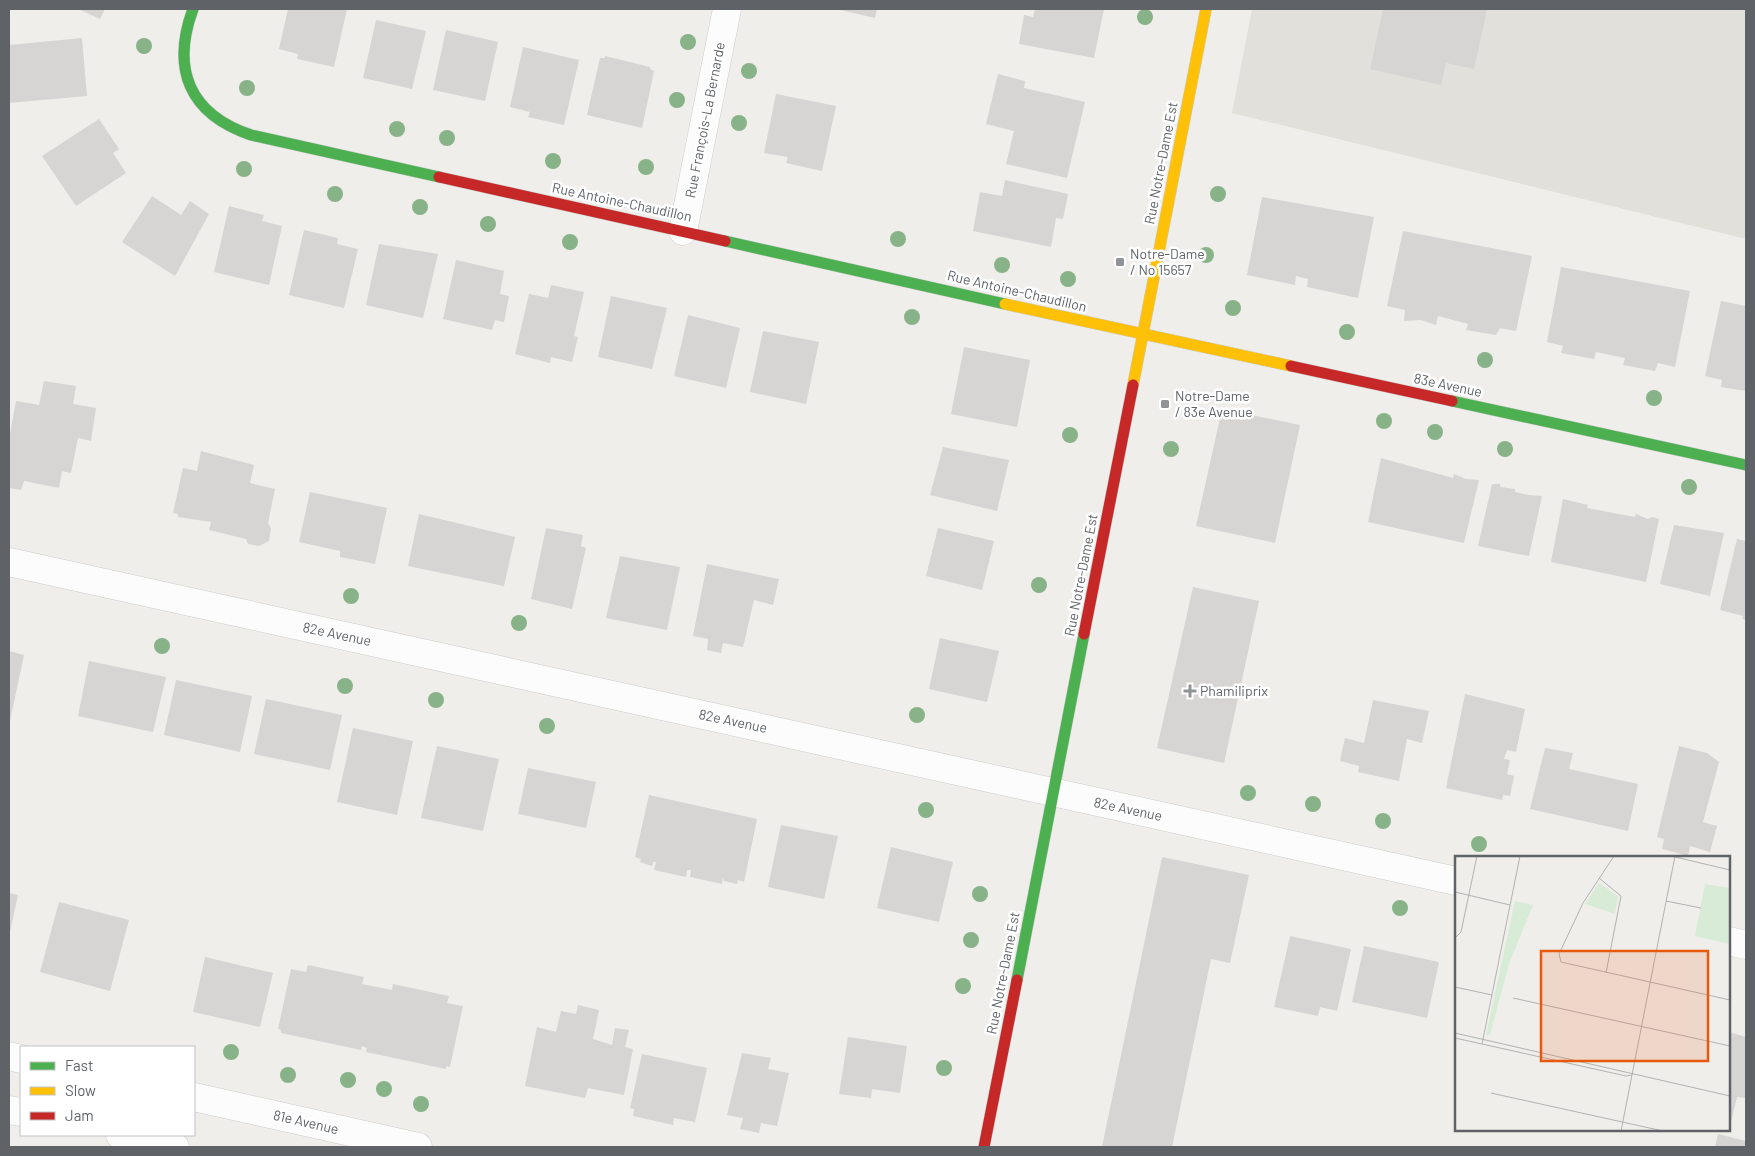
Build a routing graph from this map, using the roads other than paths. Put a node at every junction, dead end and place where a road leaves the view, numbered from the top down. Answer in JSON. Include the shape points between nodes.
{"nodes":[{"id":1,"x":193,"y":9,"type":"edge"},
{"id":2,"x":727,"y":9,"type":"edge"},
{"id":3,"x":1206,"y":9,"type":"edge"},
{"id":4,"x":683,"y":231,"type":"junction"},
{"id":5,"x":1144,"y":335,"type":"junction"},
{"id":6,"x":1746,"y":465,"type":"edge"},
{"id":7,"x":9,"y":562,"type":"edge"},
{"id":8,"x":1054,"y":792,"type":"junction"},
{"id":9,"x":1455,"y":881,"type":"edge"},
{"id":10,"x":1730,"y":941,"type":"edge"},
{"id":11,"x":1746,"y":945,"type":"edge"},
{"id":12,"x":195,"y":1097,"type":"edge"},
{"id":13,"x":125,"y":1136,"type":"edge"},
{"id":14,"x":175,"y":1147,"type":"edge"},
{"id":15,"x":418,"y":1147,"type":"edge"},
{"id":16,"x":984,"y":1147,"type":"edge"}],
"edges":[{"from":1,"to":4,"type":"street","name":"Rue Antoine-Chaudillon","via":[[185,26],[181,49],[184,74],[208,113],[226,125],[251,135]]},
{"from":2,"to":4,"type":"street","name":"Rue François-La Bernarde"},
{"from":3,"to":5,"type":"street","name":"Rue Notre-Dame Est"},
{"from":4,"to":5,"type":"street","name":"Rue Antoine-Chaudillon"},
{"from":5,"to":6,"type":"street","name":"83e Avenue"},
{"from":5,"to":8,"type":"street","name":"Rue Notre-Dame Est"},
{"from":7,"to":8,"type":"street","name":"82e Avenue"},
{"from":8,"to":9,"type":"street","name":"82e Avenue"},
{"from":8,"to":16,"type":"street","name":"Rue Notre-Dame Est"},
{"from":10,"to":11,"type":"street"},
{"from":12,"to":15,"type":"street","name":"81e Avenue"},
{"from":13,"to":14,"type":"street"}]}
